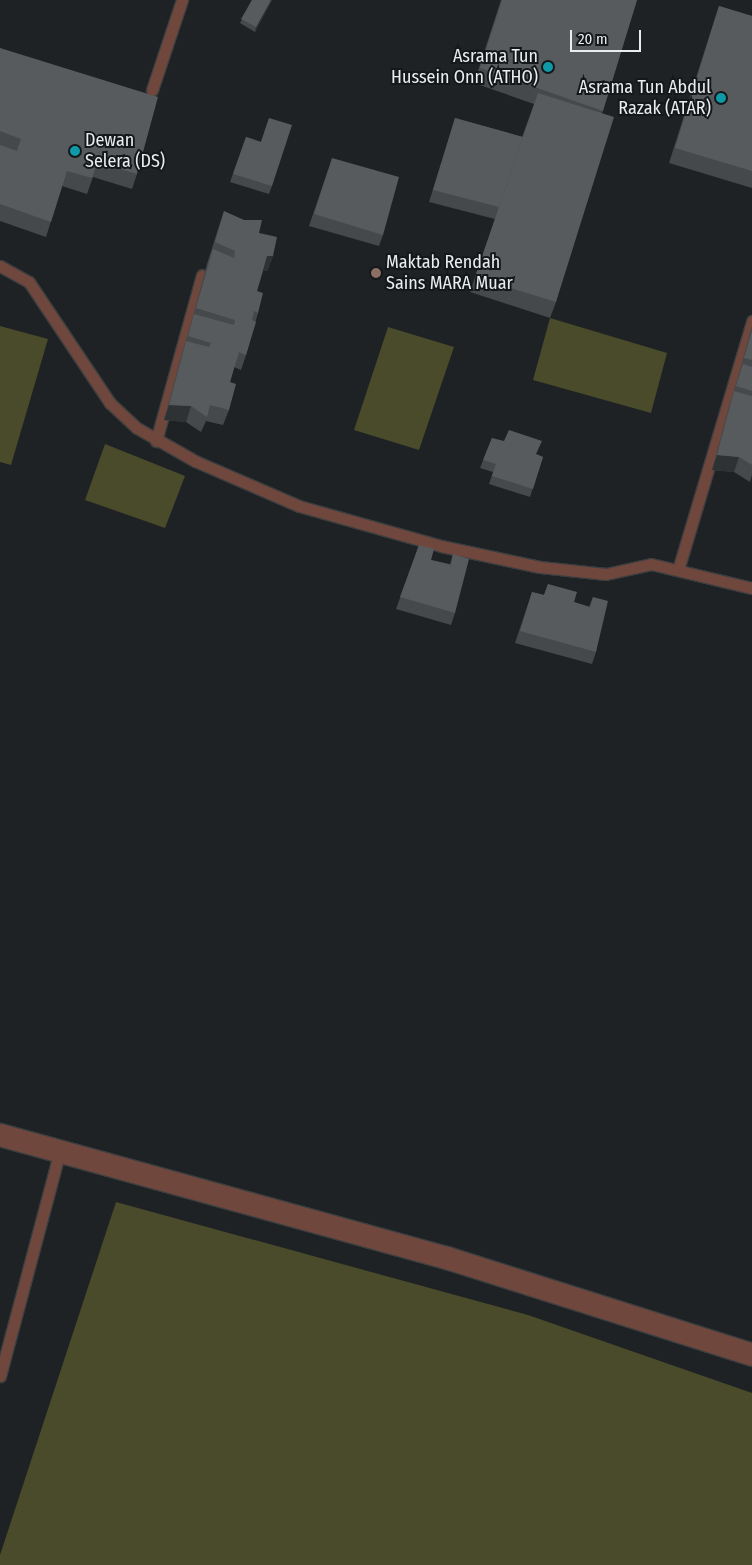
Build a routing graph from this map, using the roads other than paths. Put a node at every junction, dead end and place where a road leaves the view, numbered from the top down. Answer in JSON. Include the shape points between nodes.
{"nodes":[{"id":1,"x":182,"y":0,"type":"edge"},
{"id":2,"x":152,"y":90,"type":"dead end"},
{"id":3,"x":0,"y":266,"type":"edge"},
{"id":4,"x":202,"y":274,"type":"dead end"},
{"id":5,"x":752,"y":321,"type":"edge"},
{"id":6,"x":156,"y":441,"type":"junction"},
{"id":7,"x":678,"y":570,"type":"junction"},
{"id":8,"x":752,"y":588,"type":"edge"},
{"id":9,"x":0,"y":1135,"type":"edge"},
{"id":10,"x":60,"y":1151,"type":"junction"},
{"id":11,"x":752,"y":1355,"type":"edge"},
{"id":12,"x":0,"y":1376,"type":"edge"}],
"edges":[{"from":1,"to":2,"type":"lane"},
{"from":3,"to":6,"type":"lane","via":[[29,282],[110,403]]},
{"from":4,"to":6,"type":"lane"},
{"from":5,"to":7,"type":"lane"},
{"from":6,"to":7,"type":"lane","via":[[299,506],[442,546],[581,573],[606,574],[651,564]]},
{"from":7,"to":8,"type":"lane"},
{"from":9,"to":10,"type":"street"},
{"from":10,"to":11,"type":"street","via":[[448,1258]]},
{"from":10,"to":12,"type":"lane"}]}
